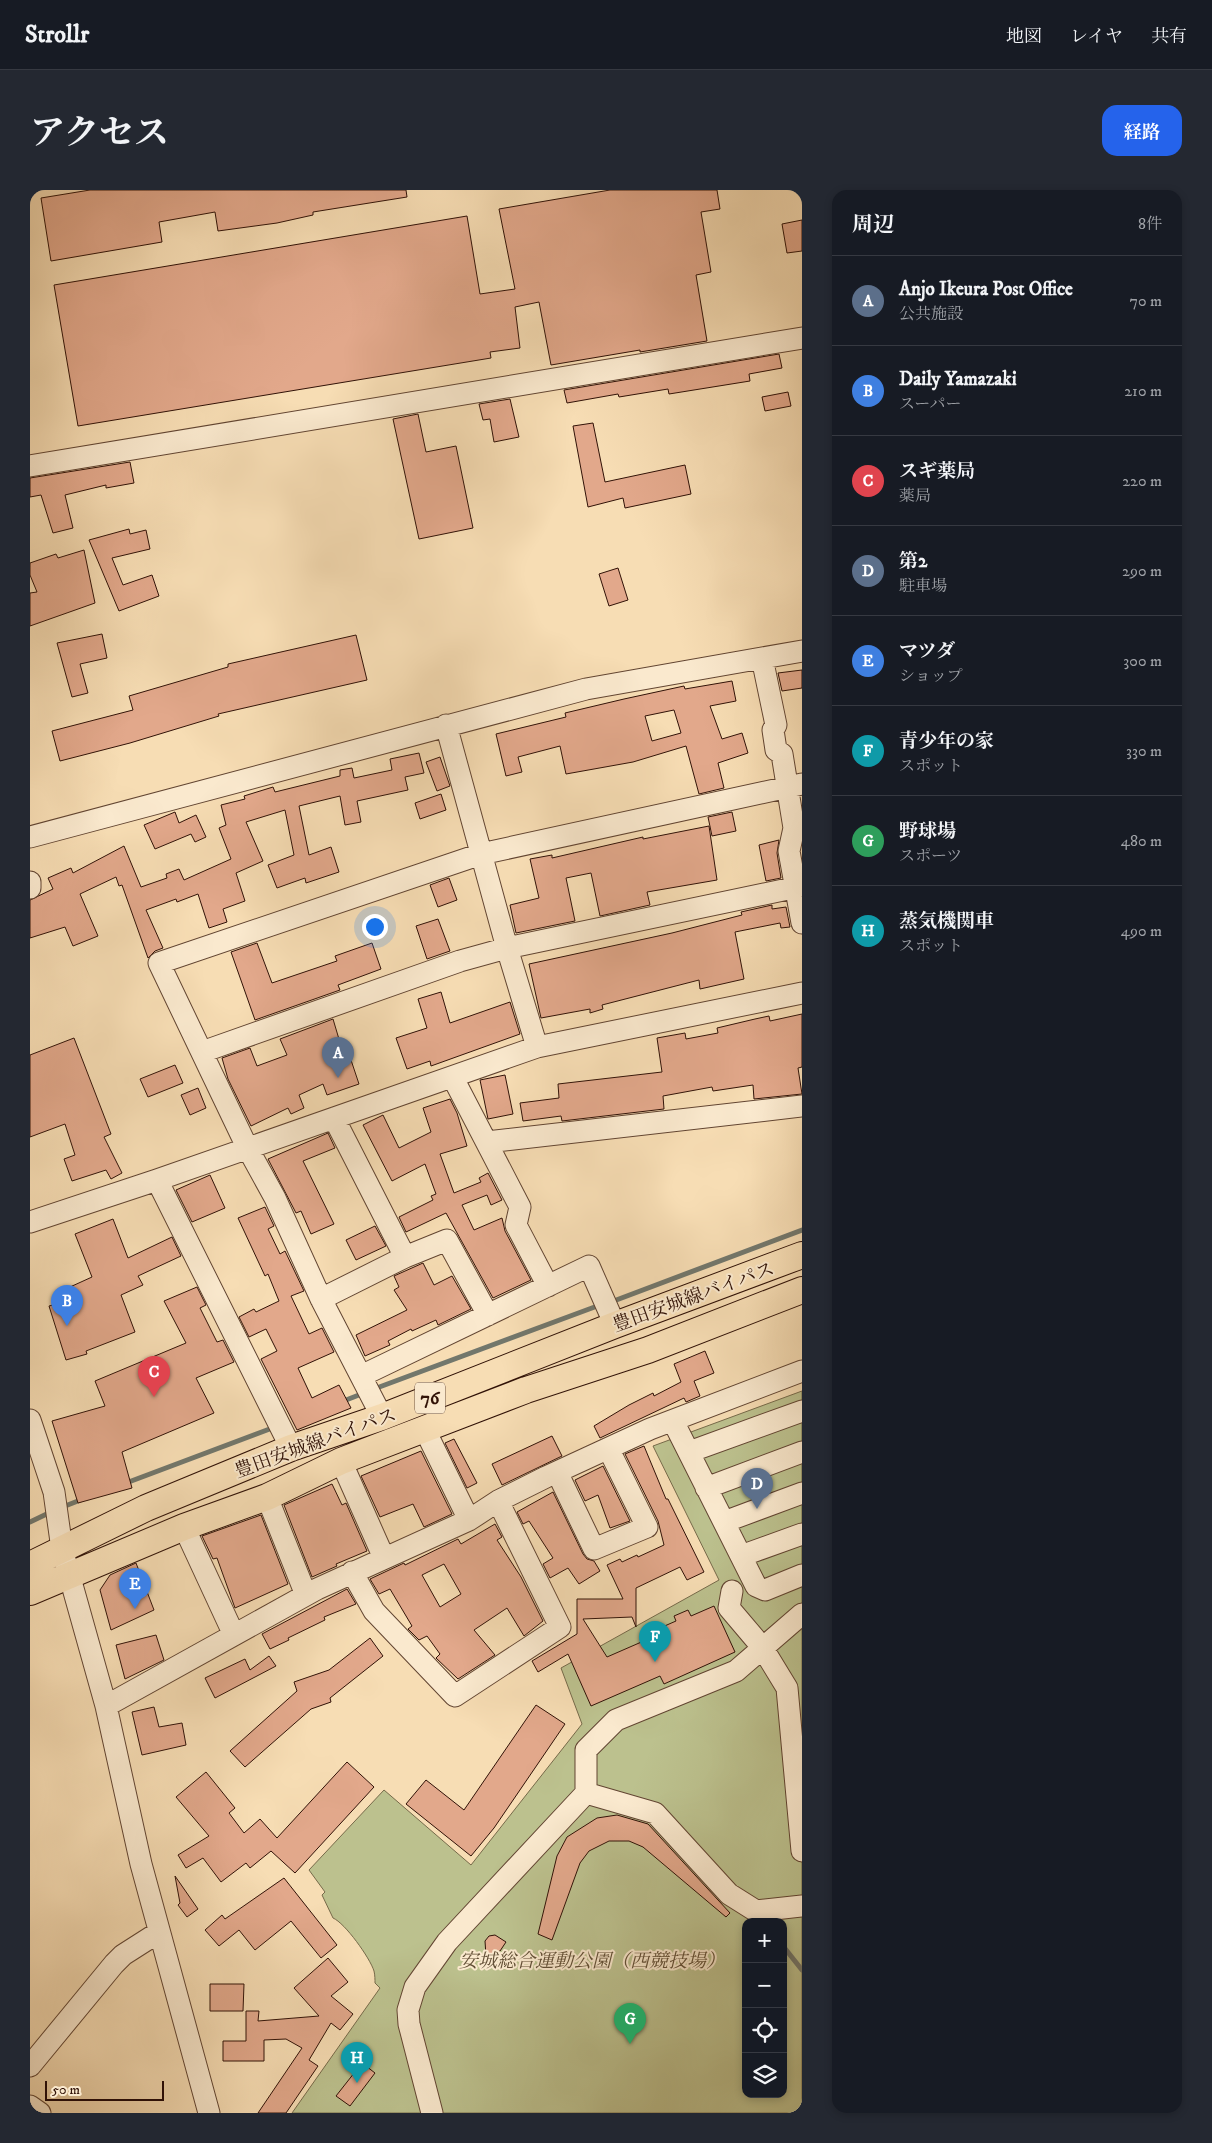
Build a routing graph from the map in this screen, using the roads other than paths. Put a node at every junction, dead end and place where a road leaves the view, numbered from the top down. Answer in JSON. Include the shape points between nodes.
{"nodes":[{"id":1,"x":802,"y":338,"type":"edge"},
{"id":2,"x":30,"y":466,"type":"edge"},
{"id":3,"x":802,"y":651,"type":"edge"},
{"id":4,"x":762,"y":658,"type":"junction"},
{"id":5,"x":446,"y":725,"type":"junction"},
{"id":6,"x":795,"y":786,"type":"edge"},
{"id":7,"x":30,"y":837,"type":"edge"},
{"id":8,"x":481,"y":854,"type":"junction"},
{"id":9,"x":30,"y":882,"type":"edge"},
{"id":10,"x":798,"y":887,"type":"edge"},
{"id":11,"x":30,"y":888,"type":"edge"},
{"id":12,"x":802,"y":923,"type":"edge"},
{"id":13,"x":506,"y":948,"type":"junction"},
{"id":14,"x":802,"y":993,"type":"edge"},
{"id":15,"x":537,"y":1047,"type":"junction"},
{"id":16,"x":202,"y":1052,"type":"junction"},
{"id":17,"x":452,"y":1078,"type":"junction"},
{"id":18,"x":802,"y":1106,"type":"edge"},
{"id":19,"x":334,"y":1118,"type":"junction"},
{"id":20,"x":487,"y":1142,"type":"junction"},
{"id":21,"x":247,"y":1148,"type":"junction"},
{"id":22,"x":157,"y":1180,"type":"junction"},
{"id":23,"x":30,"y":1222,"type":"edge"},
{"id":24,"x":802,"y":1255,"type":"edge"},
{"id":25,"x":405,"y":1257,"type":"junction"},
{"id":26,"x":548,"y":1286,"type":"junction"},
{"id":27,"x":802,"y":1290,"type":"edge"},
{"id":28,"x":321,"y":1299,"type":"junction"},
{"id":29,"x":488,"y":1315,"type":"junction"},
{"id":30,"x":615,"y":1325,"type":"junction"},
{"id":31,"x":802,"y":1371,"type":"edge"},
{"id":32,"x":361,"y":1376,"type":"junction"},
{"id":33,"x":802,"y":1411,"type":"edge"},
{"id":34,"x":382,"y":1417,"type":"junction"},
{"id":35,"x":30,"y":1420,"type":"edge"},
{"id":36,"x":424,"y":1428,"type":"junction"},
{"id":37,"x":680,"y":1436,"type":"junction"},
{"id":38,"x":291,"y":1448,"type":"junction"},
{"id":39,"x":609,"y":1450,"type":"junction"},
{"id":40,"x":802,"y":1452,"type":"edge"},
{"id":41,"x":341,"y":1461,"type":"junction"},
{"id":42,"x":557,"y":1472,"type":"junction"},
{"id":43,"x":706,"y":1488,"type":"junction"},
{"id":44,"x":802,"y":1493,"type":"edge"},
{"id":45,"x":267,"y":1497,"type":"junction"},
{"id":46,"x":498,"y":1501,"type":"junction"},
{"id":47,"x":469,"y":1520,"type":"junction"},
{"id":48,"x":724,"y":1522,"type":"junction"},
{"id":49,"x":184,"y":1527,"type":"junction"},
{"id":50,"x":802,"y":1534,"type":"edge"},
{"id":51,"x":62,"y":1549,"type":"junction"},
{"id":52,"x":741,"y":1556,"type":"junction"},
{"id":53,"x":384,"y":1558,"type":"junction"},
{"id":54,"x":30,"y":1565,"type":"edge"},
{"id":55,"x":352,"y":1572,"type":"junction"},
{"id":56,"x":69,"y":1574,"type":"junction"},
{"id":57,"x":802,"y":1575,"type":"edge"},
{"id":58,"x":732,"y":1591,"type":"dead end"},
{"id":59,"x":30,"y":1592,"type":"edge"},
{"id":60,"x":306,"y":1594,"type":"junction"},
{"id":61,"x":802,"y":1614,"type":"edge"},
{"id":62,"x":234,"y":1635,"type":"junction"},
{"id":63,"x":762,"y":1648,"type":"junction"},
{"id":64,"x":106,"y":1706,"type":"junction"},
{"id":65,"x":586,"y":1793,"type":"junction"},
{"id":66,"x":802,"y":1851,"type":"edge"},
{"id":67,"x":802,"y":1906,"type":"edge"},
{"id":68,"x":159,"y":1932,"type":"junction"},
{"id":69,"x":30,"y":2066,"type":"edge"},
{"id":70,"x":30,"y":2106,"type":"edge"},
{"id":71,"x":40,"y":2113,"type":"edge"},
{"id":72,"x":209,"y":2113,"type":"edge"},
{"id":73,"x":432,"y":2113,"type":"edge"}],
"edges":[{"from":1,"to":2,"type":"street"},
{"from":3,"to":4,"type":"street"},
{"from":4,"to":5,"type":"street","via":[[586,689]]},
{"from":4,"to":6,"type":"street","via":[[776,725],[773,730],[776,750],[782,754]]},
{"from":5,"to":7,"type":"street"},
{"from":5,"to":8,"type":"street"},
{"from":6,"to":8,"type":"street"},
{"from":6,"to":10,"type":"street","via":[[794,828],[789,851]]},
{"from":8,"to":13,"type":"street"},
{"from":8,"to":16,"type":"street","via":[[159,963]]},
{"from":9,"to":11,"type":"street"},
{"from":10,"to":12,"type":"street"},
{"from":10,"to":13,"type":"street"},
{"from":13,"to":15,"type":"street"},
{"from":13,"to":16,"type":"street","via":[[460,961]]},
{"from":14,"to":15,"type":"street"},
{"from":15,"to":17,"type":"street"},
{"from":16,"to":21,"type":"street"},
{"from":17,"to":19,"type":"street"},
{"from":17,"to":20,"type":"street"},
{"from":18,"to":20,"type":"street"},
{"from":19,"to":21,"type":"street"},
{"from":19,"to":25,"type":"street"},
{"from":20,"to":26,"type":"street","via":[[520,1207],[516,1225]]},
{"from":21,"to":22,"type":"street"},
{"from":21,"to":28,"type":"street","via":[[275,1198]]},
{"from":22,"to":23,"type":"street"},
{"from":22,"to":38,"type":"street"},
{"from":24,"to":30,"type":"main road","name":"豊田安城線バイパス","number":"76"},
{"from":25,"to":28,"type":"street"},
{"from":25,"to":29,"type":"street","via":[[447,1240]]},
{"from":26,"to":29,"type":"street"},
{"from":26,"to":30,"type":"street","via":[[589,1266]]},
{"from":27,"to":36,"type":"main road","name":"豊田安城線バイパス","number":"76","via":[[648,1350]]},
{"from":28,"to":32,"type":"street"},
{"from":29,"to":32,"type":"street"},
{"from":30,"to":34,"type":"main road","name":"豊田安城線バイパス","number":"76"},
{"from":31,"to":37,"type":"street"},
{"from":32,"to":34,"type":"street"},
{"from":33,"to":37,"type":"street"},
{"from":34,"to":38,"type":"main road","name":"豊田安城線バイパス","number":"76"},
{"from":35,"to":51,"type":"street","via":[[54,1492]]},
{"from":36,"to":41,"type":"main road","name":"豊田安城線バイパス","number":"76"},
{"from":36,"to":47,"type":"street"},
{"from":37,"to":39,"type":"street"},
{"from":37,"to":43,"type":"street"},
{"from":38,"to":51,"type":"main road","name":"豊田安城線バイパス","number":"76","via":[[146,1508]]},
{"from":39,"to":42,"type":"street"},
{"from":39,"to":42,"type":"street","via":[[647,1527],[594,1549]]},
{"from":40,"to":43,"type":"street"},
{"from":41,"to":45,"type":"main road","name":"豊田安城線バイパス","number":"76"},
{"from":41,"to":53,"type":"street"},
{"from":42,"to":46,"type":"street"},
{"from":43,"to":48,"type":"street"},
{"from":44,"to":48,"type":"street"},
{"from":45,"to":49,"type":"main road","name":"豊田安城線バイパス","number":"76"},
{"from":45,"to":60,"type":"street"},
{"from":46,"to":47,"type":"street"},
{"from":46,"to":55,"type":"street","via":[[560,1627],[455,1696],[374,1611]]},
{"from":47,"to":53,"type":"street"},
{"from":48,"to":52,"type":"street"},
{"from":49,"to":56,"type":"main road","name":"豊田安城線バイパス","number":"76"},
{"from":49,"to":62,"type":"street"},
{"from":50,"to":52,"type":"street"},
{"from":51,"to":54,"type":"main road","name":"豊田安城線バイパス","number":"76"},
{"from":51,"to":56,"type":"street"},
{"from":52,"to":57,"type":"street","via":[[756,1586],[764,1590]]},
{"from":53,"to":55,"type":"street"},
{"from":55,"to":60,"type":"street"},
{"from":56,"to":59,"type":"main road","name":"豊田安城線バイパス","number":"76"},
{"from":56,"to":64,"type":"street"},
{"from":58,"to":63,"type":"street","via":[[729,1608]]},
{"from":60,"to":62,"type":"street"},
{"from":61,"to":63,"type":"street"},
{"from":62,"to":64,"type":"street"},
{"from":63,"to":65,"type":"street","via":[[736,1671],[616,1720],[586,1750]]},
{"from":63,"to":66,"type":"street","via":[[787,1688]]},
{"from":64,"to":68,"type":"street"},
{"from":65,"to":67,"type":"street","via":[[655,1813],[730,1894],[756,1911]]},
{"from":65,"to":73,"type":"street","via":[[447,1942],[415,1987],[408,2010],[409,2024]]},
{"from":68,"to":69,"type":"street","via":[[114,1964]]},
{"from":68,"to":72,"type":"street"},
{"from":70,"to":71,"type":"street"}]}
